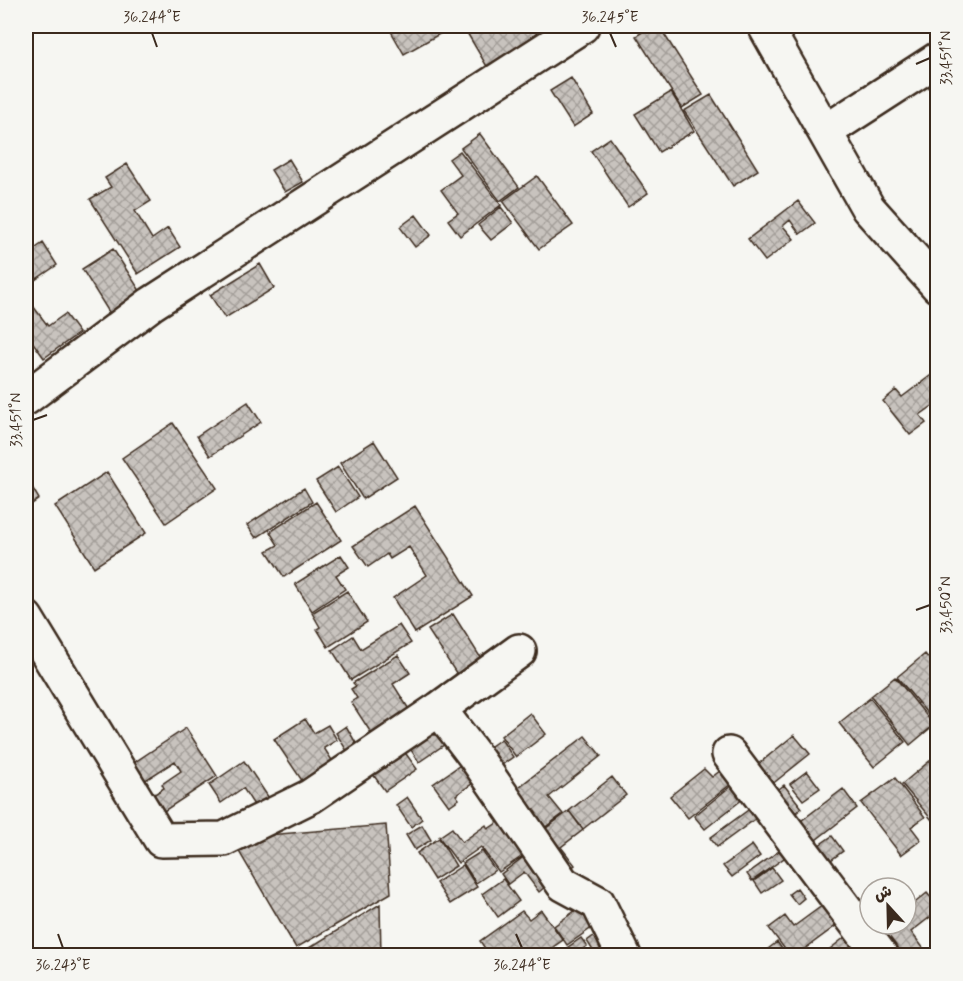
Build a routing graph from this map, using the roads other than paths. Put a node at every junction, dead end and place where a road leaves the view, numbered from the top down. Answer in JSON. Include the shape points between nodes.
{"nodes":[{"id":1,"x":582,"y":26,"type":"edge"},
{"id":2,"x":765,"y":26,"type":"edge"},
{"id":3,"x":938,"y":59,"type":"edge"},
{"id":4,"x":825,"y":132,"type":"junction"},
{"id":5,"x":938,"y":286,"type":"edge"},
{"id":6,"x":26,"y":398,"type":"edge"},
{"id":7,"x":26,"y":618,"type":"edge"},
{"id":8,"x":519,"y":651,"type":"dead end"},
{"id":9,"x":439,"y":709,"type":"junction"},
{"id":10,"x":729,"y":754,"type":"dead end"},
{"id":11,"x":624,"y":956,"type":"edge"},
{"id":12,"x":880,"y":956,"type":"edge"}],
"edges":[{"from":1,"to":6,"type":"street","via":[[151,304]]},
{"from":2,"to":4,"type":"street"},
{"from":3,"to":4,"type":"street"},
{"from":4,"to":5,"type":"street","via":[[868,208]]},
{"from":7,"to":9,"type":"street","via":[[161,840],[224,839],[311,796]]},
{"from":8,"to":9,"type":"street"},
{"from":9,"to":11,"type":"street","via":[[563,884],[598,903]]},
{"from":10,"to":12,"type":"street"}]}
